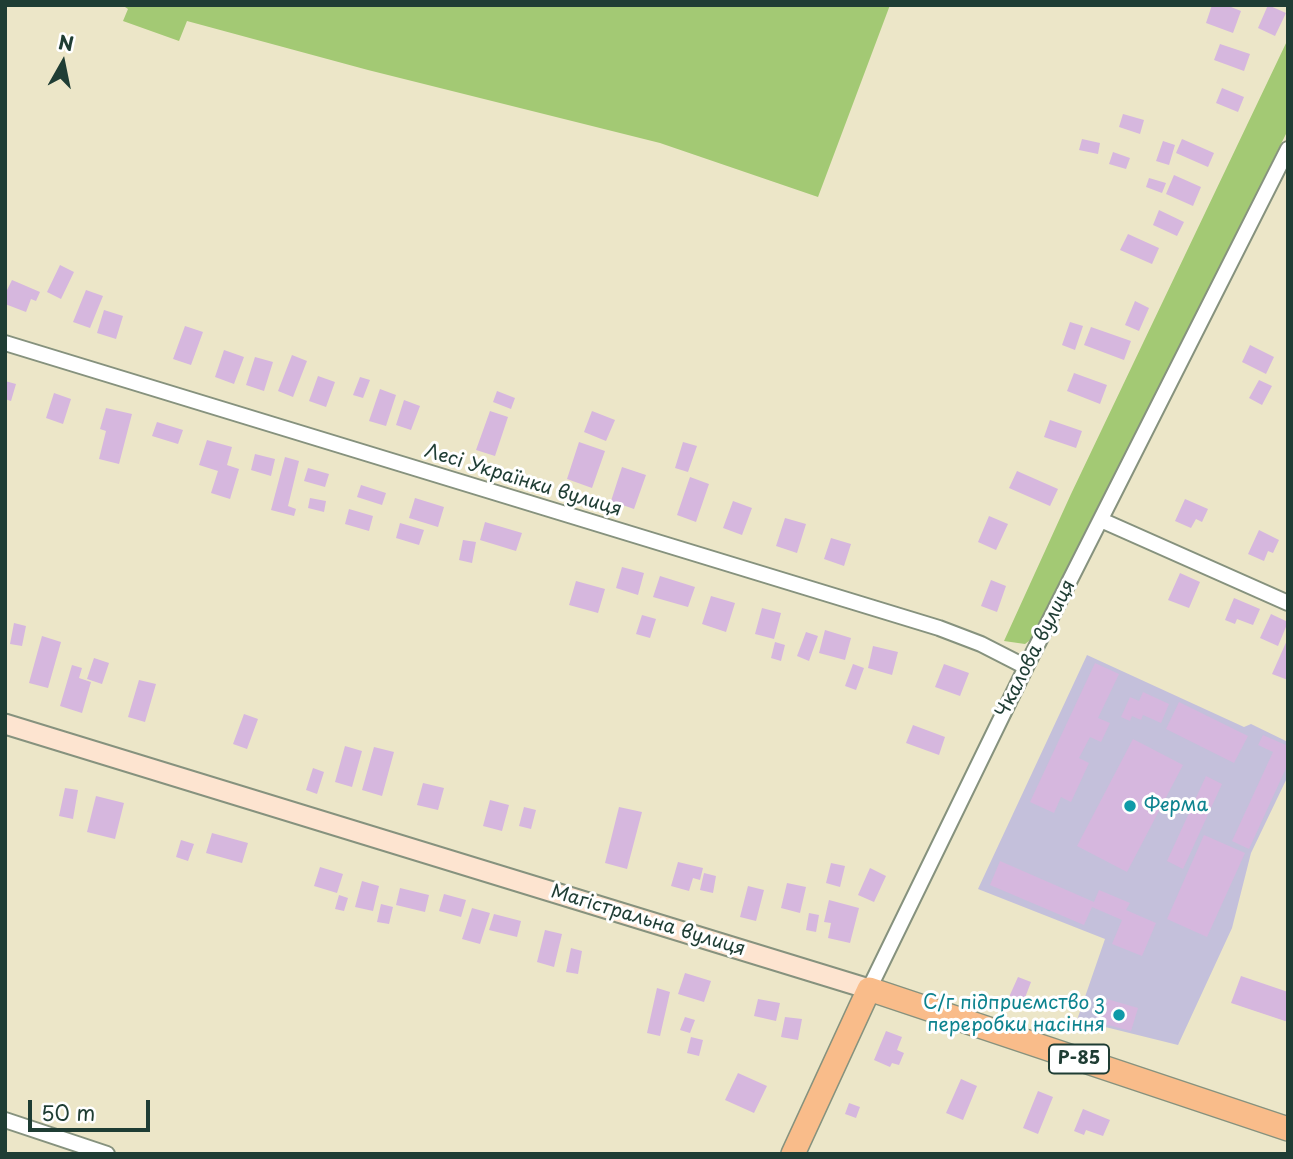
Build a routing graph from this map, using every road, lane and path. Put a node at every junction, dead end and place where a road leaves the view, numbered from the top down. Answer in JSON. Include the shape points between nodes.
{"nodes":[{"id":1,"x":1287,"y":150,"type":"edge"},
{"id":2,"x":5,"y":342,"type":"edge"},
{"id":3,"x":1101,"y":520,"type":"junction"},
{"id":4,"x":1288,"y":603,"type":"edge"},
{"id":5,"x":1026,"y":667,"type":"junction"},
{"id":6,"x":5,"y":724,"type":"edge"},
{"id":7,"x":869,"y":989,"type":"junction"},
{"id":8,"x":5,"y":1120,"type":"edge"},
{"id":9,"x":1288,"y":1129,"type":"edge"},
{"id":10,"x":107,"y":1154,"type":"edge"},
{"id":11,"x":793,"y":1154,"type":"edge"}],
"edges":[{"from":1,"to":3,"type":"street","name":"Чкалова вулиця"},
{"from":2,"to":5,"type":"street","name":"Лесі Українки вулиця","via":[[939,628]]},
{"from":3,"to":4,"type":"street"},
{"from":3,"to":5,"type":"street","name":"Чкалова вулиця"},
{"from":5,"to":7,"type":"street","name":"Чкалова вулиця"},
{"from":6,"to":7,"type":"main road","name":"Магістральна вулиця"},
{"from":7,"to":9,"type":"main road","name":"Магістральна вулиця","number":"Р-85"},
{"from":7,"to":11,"type":"main road","name":"Чкалова вулиця"},
{"from":8,"to":10,"type":"street"}]}
